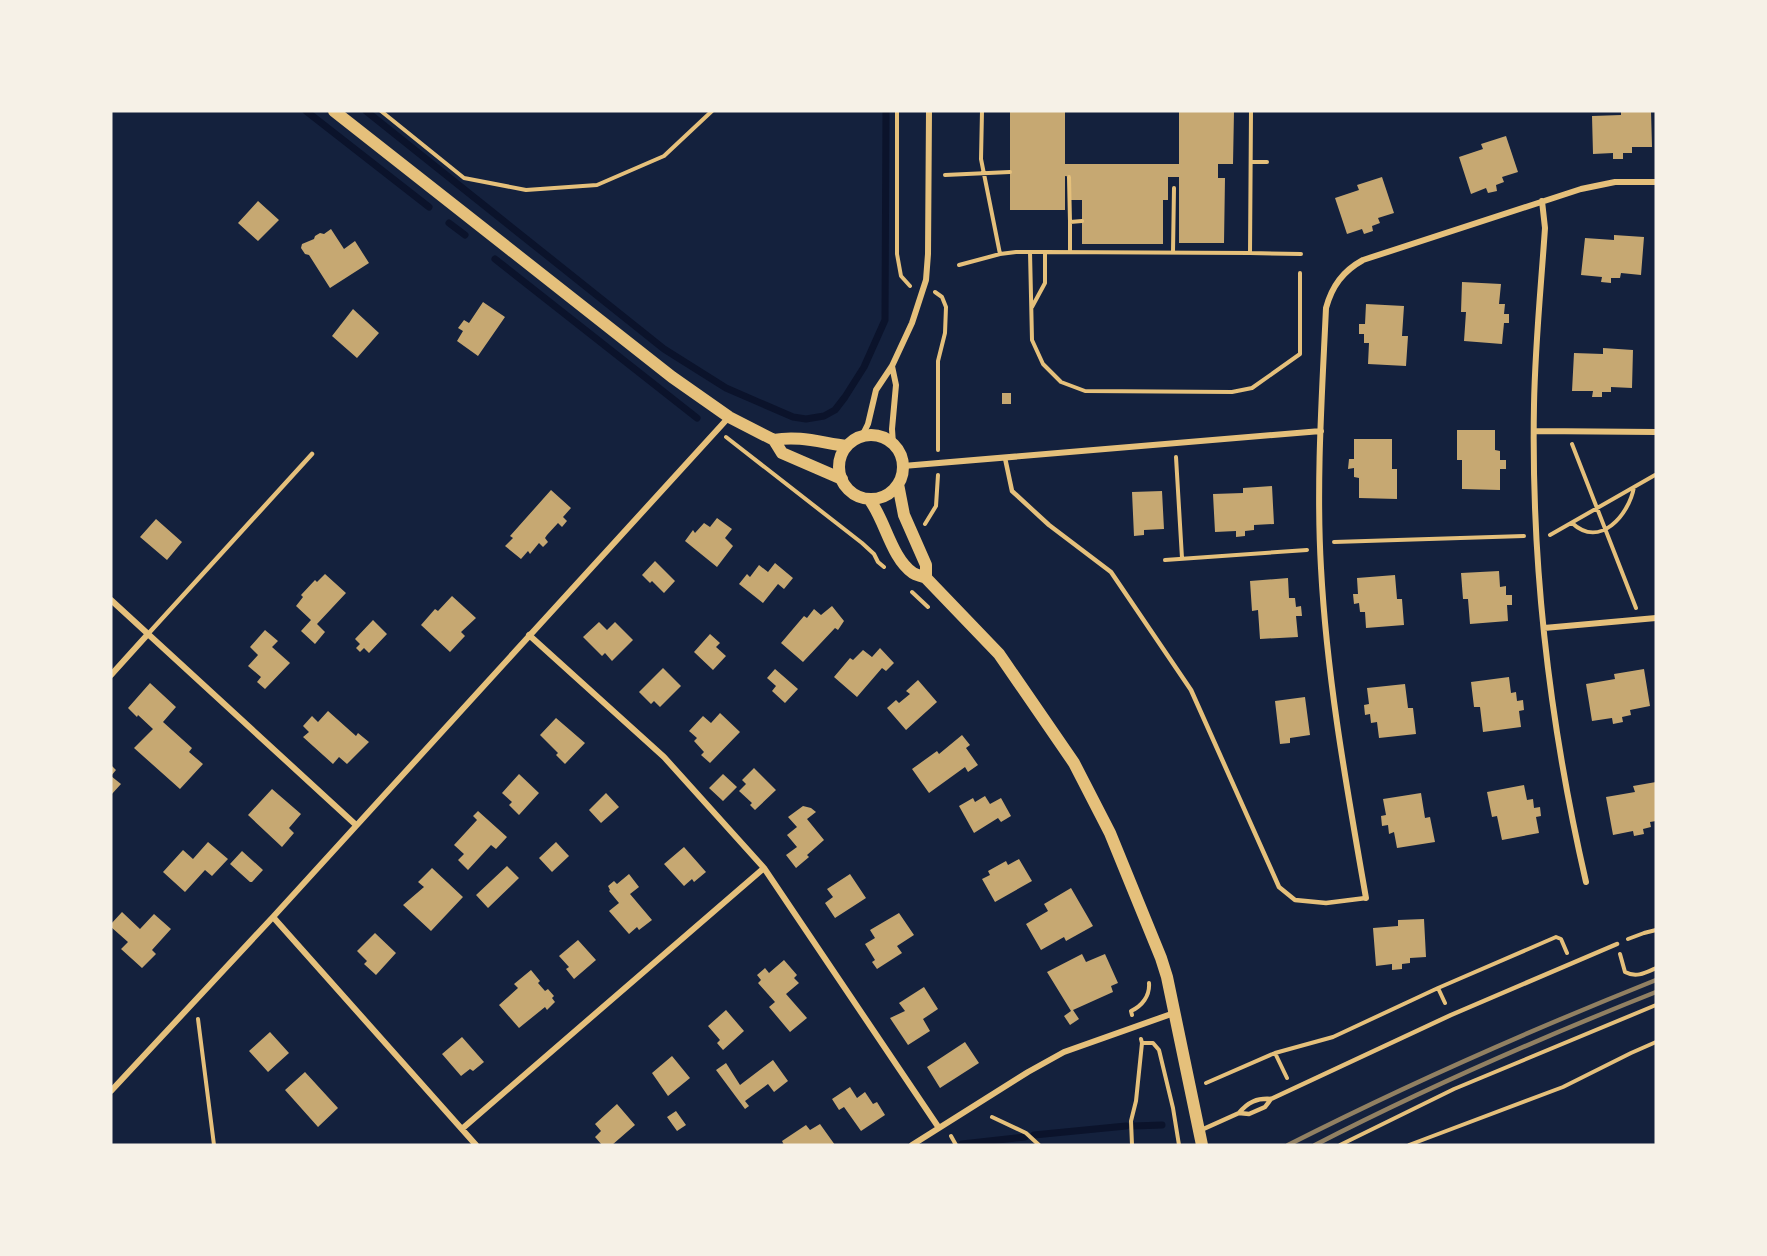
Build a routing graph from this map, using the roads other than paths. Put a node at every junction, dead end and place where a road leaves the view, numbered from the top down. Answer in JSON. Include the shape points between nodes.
{"nodes":[{"id":1,"x":334,"y":111,"type":"edge"},
{"id":2,"x":929,"y":111,"type":"edge"},
{"id":3,"x":1656,"y":182,"type":"edge"},
{"id":4,"x":1542,"y":201,"type":"junction"},
{"id":5,"x":892,"y":366,"type":"junction"},
{"id":6,"x":729,"y":417,"type":"junction"},
{"id":7,"x":1320,"y":431,"type":"junction"},
{"id":8,"x":1534,"y":431,"type":"junction"},
{"id":9,"x":1656,"y":432,"type":"edge"},
{"id":10,"x":862,"y":436,"type":"junction"},
{"id":11,"x":774,"y":440,"type":"junction"},
{"id":12,"x":893,"y":444,"type":"junction"},
{"id":13,"x":847,"y":446,"type":"junction"},
{"id":14,"x":312,"y":454,"type":"dead end"},
{"id":15,"x":1005,"y":458,"type":"junction"},
{"id":16,"x":903,"y":466,"type":"junction"},
{"id":17,"x":842,"y":480,"type":"junction"},
{"id":18,"x":898,"y":484,"type":"junction"},
{"id":19,"x":869,"y":499,"type":"junction"},
{"id":20,"x":926,"y":578,"type":"junction"},
{"id":21,"x":111,"y":600,"type":"edge"},
{"id":22,"x":1656,"y":618,"type":"edge"},
{"id":23,"x":1544,"y":627,"type":"junction"},
{"id":24,"x":148,"y":634,"type":"junction"},
{"id":25,"x":529,"y":635,"type":"junction"},
{"id":26,"x":111,"y":675,"type":"edge"},
{"id":27,"x":356,"y":825,"type":"junction"},
{"id":28,"x":764,"y":868,"type":"junction"},
{"id":29,"x":1586,"y":882,"type":"dead end"},
{"id":30,"x":1366,"y":898,"type":"joint"},
{"id":31,"x":273,"y":917,"type":"junction"},
{"id":32,"x":1617,"y":944,"type":"road end"},
{"id":33,"x":1174,"y":1013,"type":"junction"},
{"id":34,"x":111,"y":1091,"type":"edge"},
{"id":35,"x":1271,"y":1099,"type":"junction"},
{"id":36,"x":1239,"y":1113,"type":"junction"},
{"id":37,"x":463,"y":1128,"type":"junction"},
{"id":38,"x":939,"y":1128,"type":"junction"},
{"id":39,"x":1199,"y":1131,"type":"junction"},
{"id":40,"x":476,"y":1145,"type":"edge"},
{"id":41,"x":912,"y":1145,"type":"edge"},
{"id":42,"x":1202,"y":1145,"type":"edge"}],
"edges":[{"from":1,"to":6,"type":"main road","via":[[655,364]]},
{"from":2,"to":5,"type":"street","via":[[926,280],[917,311]]},
{"from":3,"to":4,"type":"street","via":[[1599,184]]},
{"from":4,"to":7,"type":"street","via":[[1363,260],[1346,272],[1334,286],[1326,308]]},
{"from":4,"to":8,"type":"street","via":[[1545,228]]},
{"from":5,"to":10,"type":"street","via":[[876,390]]},
{"from":5,"to":12,"type":"street","via":[[896,385]]},
{"from":6,"to":11,"type":"main road"},
{"from":6,"to":25,"type":"street"},
{"from":7,"to":15,"type":"street"},
{"from":7,"to":30,"type":"street","via":[[1321,565],[1332,695]]},
{"from":8,"to":9,"type":"street"},
{"from":8,"to":23,"type":"street"},
{"from":10,"to":12,"type":"main road","via":[[878,436]]},
{"from":10,"to":13,"type":"main road"},
{"from":11,"to":13,"type":"main road","via":[[810,439]]},
{"from":11,"to":17,"type":"main road","via":[[782,453]]},
{"from":12,"to":16,"type":"main road"},
{"from":13,"to":17,"type":"main road","via":[[840,462]]},
{"from":14,"to":24,"type":"lane"},
{"from":15,"to":16,"type":"street"},
{"from":15,"to":30,"type":"lane","via":[[1012,491],[1048,525],[1111,572],[1191,690],[1279,887],[1295,900],[1326,903]]},
{"from":16,"to":18,"type":"main road"},
{"from":17,"to":19,"type":"main road","via":[[855,494]]},
{"from":18,"to":19,"type":"main road","via":[[885,495]]},
{"from":18,"to":20,"type":"main road","via":[[902,507],[926,566]]},
{"from":19,"to":20,"type":"main road","via":[[903,562],[914,574]]},
{"from":20,"to":33,"type":"main road","via":[[999,654],[1074,763],[1110,833],[1157,948]]},
{"from":21,"to":24,"type":"street"},
{"from":22,"to":23,"type":"street"},
{"from":23,"to":29,"type":"street","via":[[1559,745]]},
{"from":24,"to":26,"type":"street"},
{"from":24,"to":27,"type":"street"},
{"from":25,"to":27,"type":"street"},
{"from":25,"to":28,"type":"street","via":[[664,757]]},
{"from":27,"to":31,"type":"street"},
{"from":28,"to":37,"type":"street"},
{"from":28,"to":38,"type":"street"},
{"from":31,"to":34,"type":"street"},
{"from":31,"to":37,"type":"street"},
{"from":32,"to":35,"type":"lane","via":[[1450,1015]]},
{"from":33,"to":38,"type":"street","via":[[1064,1052]]},
{"from":33,"to":39,"type":"main road"},
{"from":35,"to":36,"type":"lane","via":[[1253,1101]]},
{"from":35,"to":36,"type":"lane","via":[[1266,1107],[1250,1114]]},
{"from":36,"to":39,"type":"lane"},
{"from":37,"to":40,"type":"street"},
{"from":38,"to":41,"type":"street"},
{"from":39,"to":42,"type":"main road"}]}
